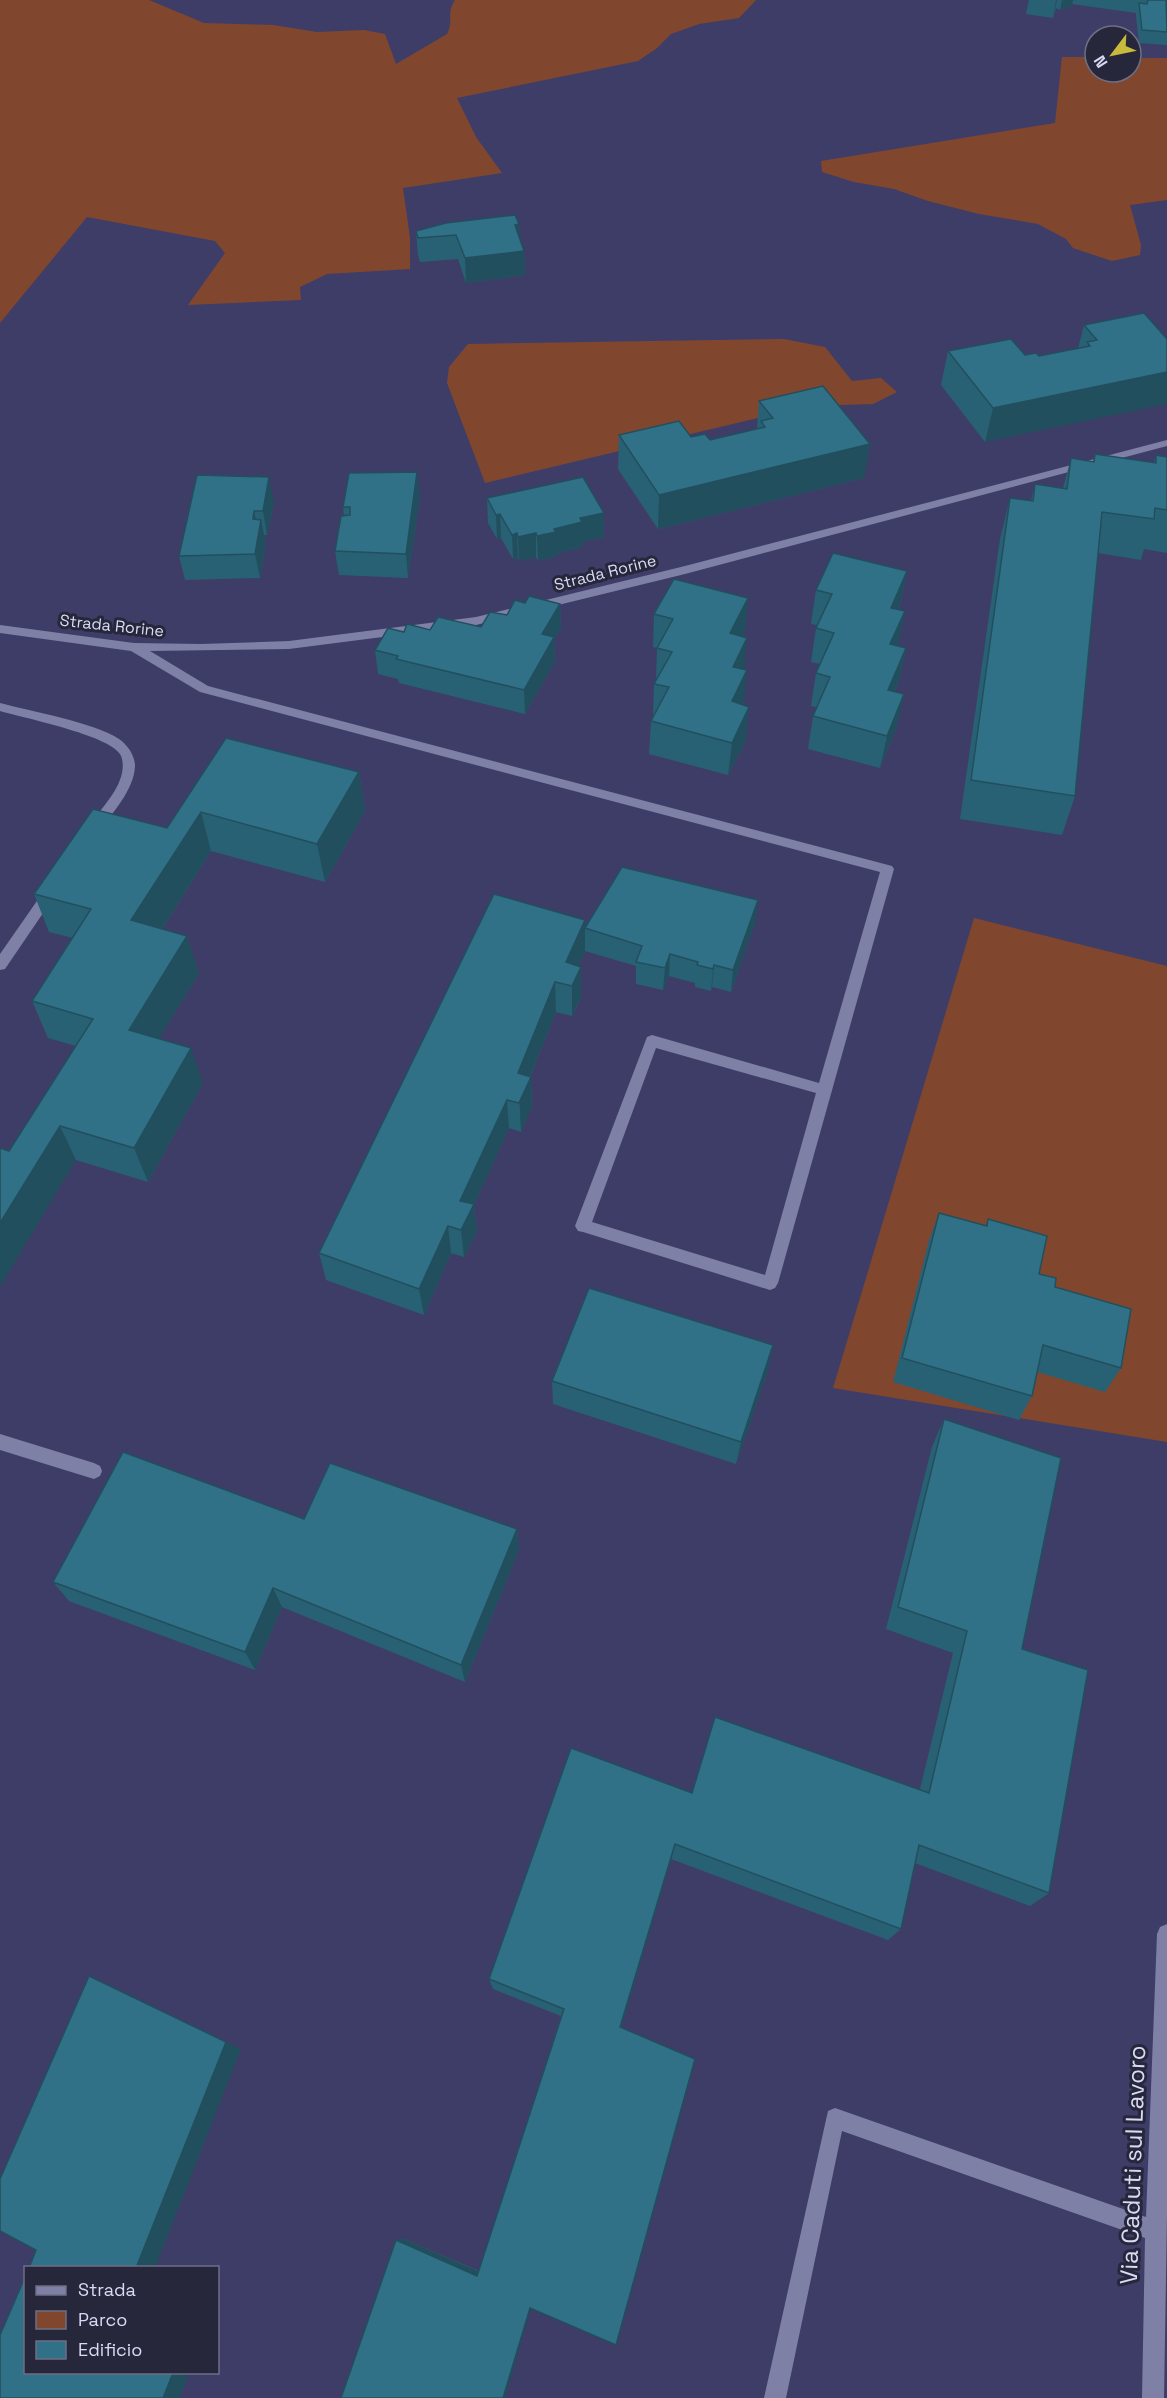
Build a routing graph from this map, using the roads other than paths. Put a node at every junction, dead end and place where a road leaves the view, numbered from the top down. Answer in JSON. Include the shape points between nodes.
{"nodes":[{"id":1,"x":1167,"y":443,"type":"edge"},
{"id":2,"x":1,"y":630,"type":"edge"},
{"id":3,"x":134,"y":647,"type":"junction"},
{"id":4,"x":0,"y":707,"type":"edge"},
{"id":5,"x":85,"y":842,"type":"edge"},
{"id":6,"x":59,"y":880,"type":"edge"},
{"id":7,"x":0,"y":965,"type":"edge"},
{"id":8,"x":825,"y":1090,"type":"junction"},
{"id":9,"x":0,"y":1442,"type":"edge"},
{"id":10,"x":94,"y":1471,"type":"dead end"},
{"id":11,"x":1167,"y":1934,"type":"edge"},
{"id":12,"x":1156,"y":2231,"type":"junction"},
{"id":13,"x":775,"y":2398,"type":"edge"},
{"id":14,"x":1153,"y":2398,"type":"edge"}],
"edges":[{"from":1,"to":3,"type":"street","name":"Strada Rorine","via":[[476,621],[289,645]]},
{"from":2,"to":3,"type":"street","name":"Strada Rorine"},
{"from":3,"to":8,"type":"street","via":[[204,689],[887,870]]},
{"from":4,"to":5,"type":"street","via":[[98,734],[124,748],[130,772]]},
{"from":6,"to":7,"type":"street"},
{"from":8,"to":8,"type":"street","via":[[771,1283],[583,1226],[652,1041]]},
{"from":9,"to":10,"type":"street"},
{"from":11,"to":12,"type":"street","name":"Via Caduti sul Lavoro"},
{"from":12,"to":13,"type":"street","via":[[835,2118]]},
{"from":12,"to":14,"type":"street","name":"Via Caduti sul Lavoro"}]}
